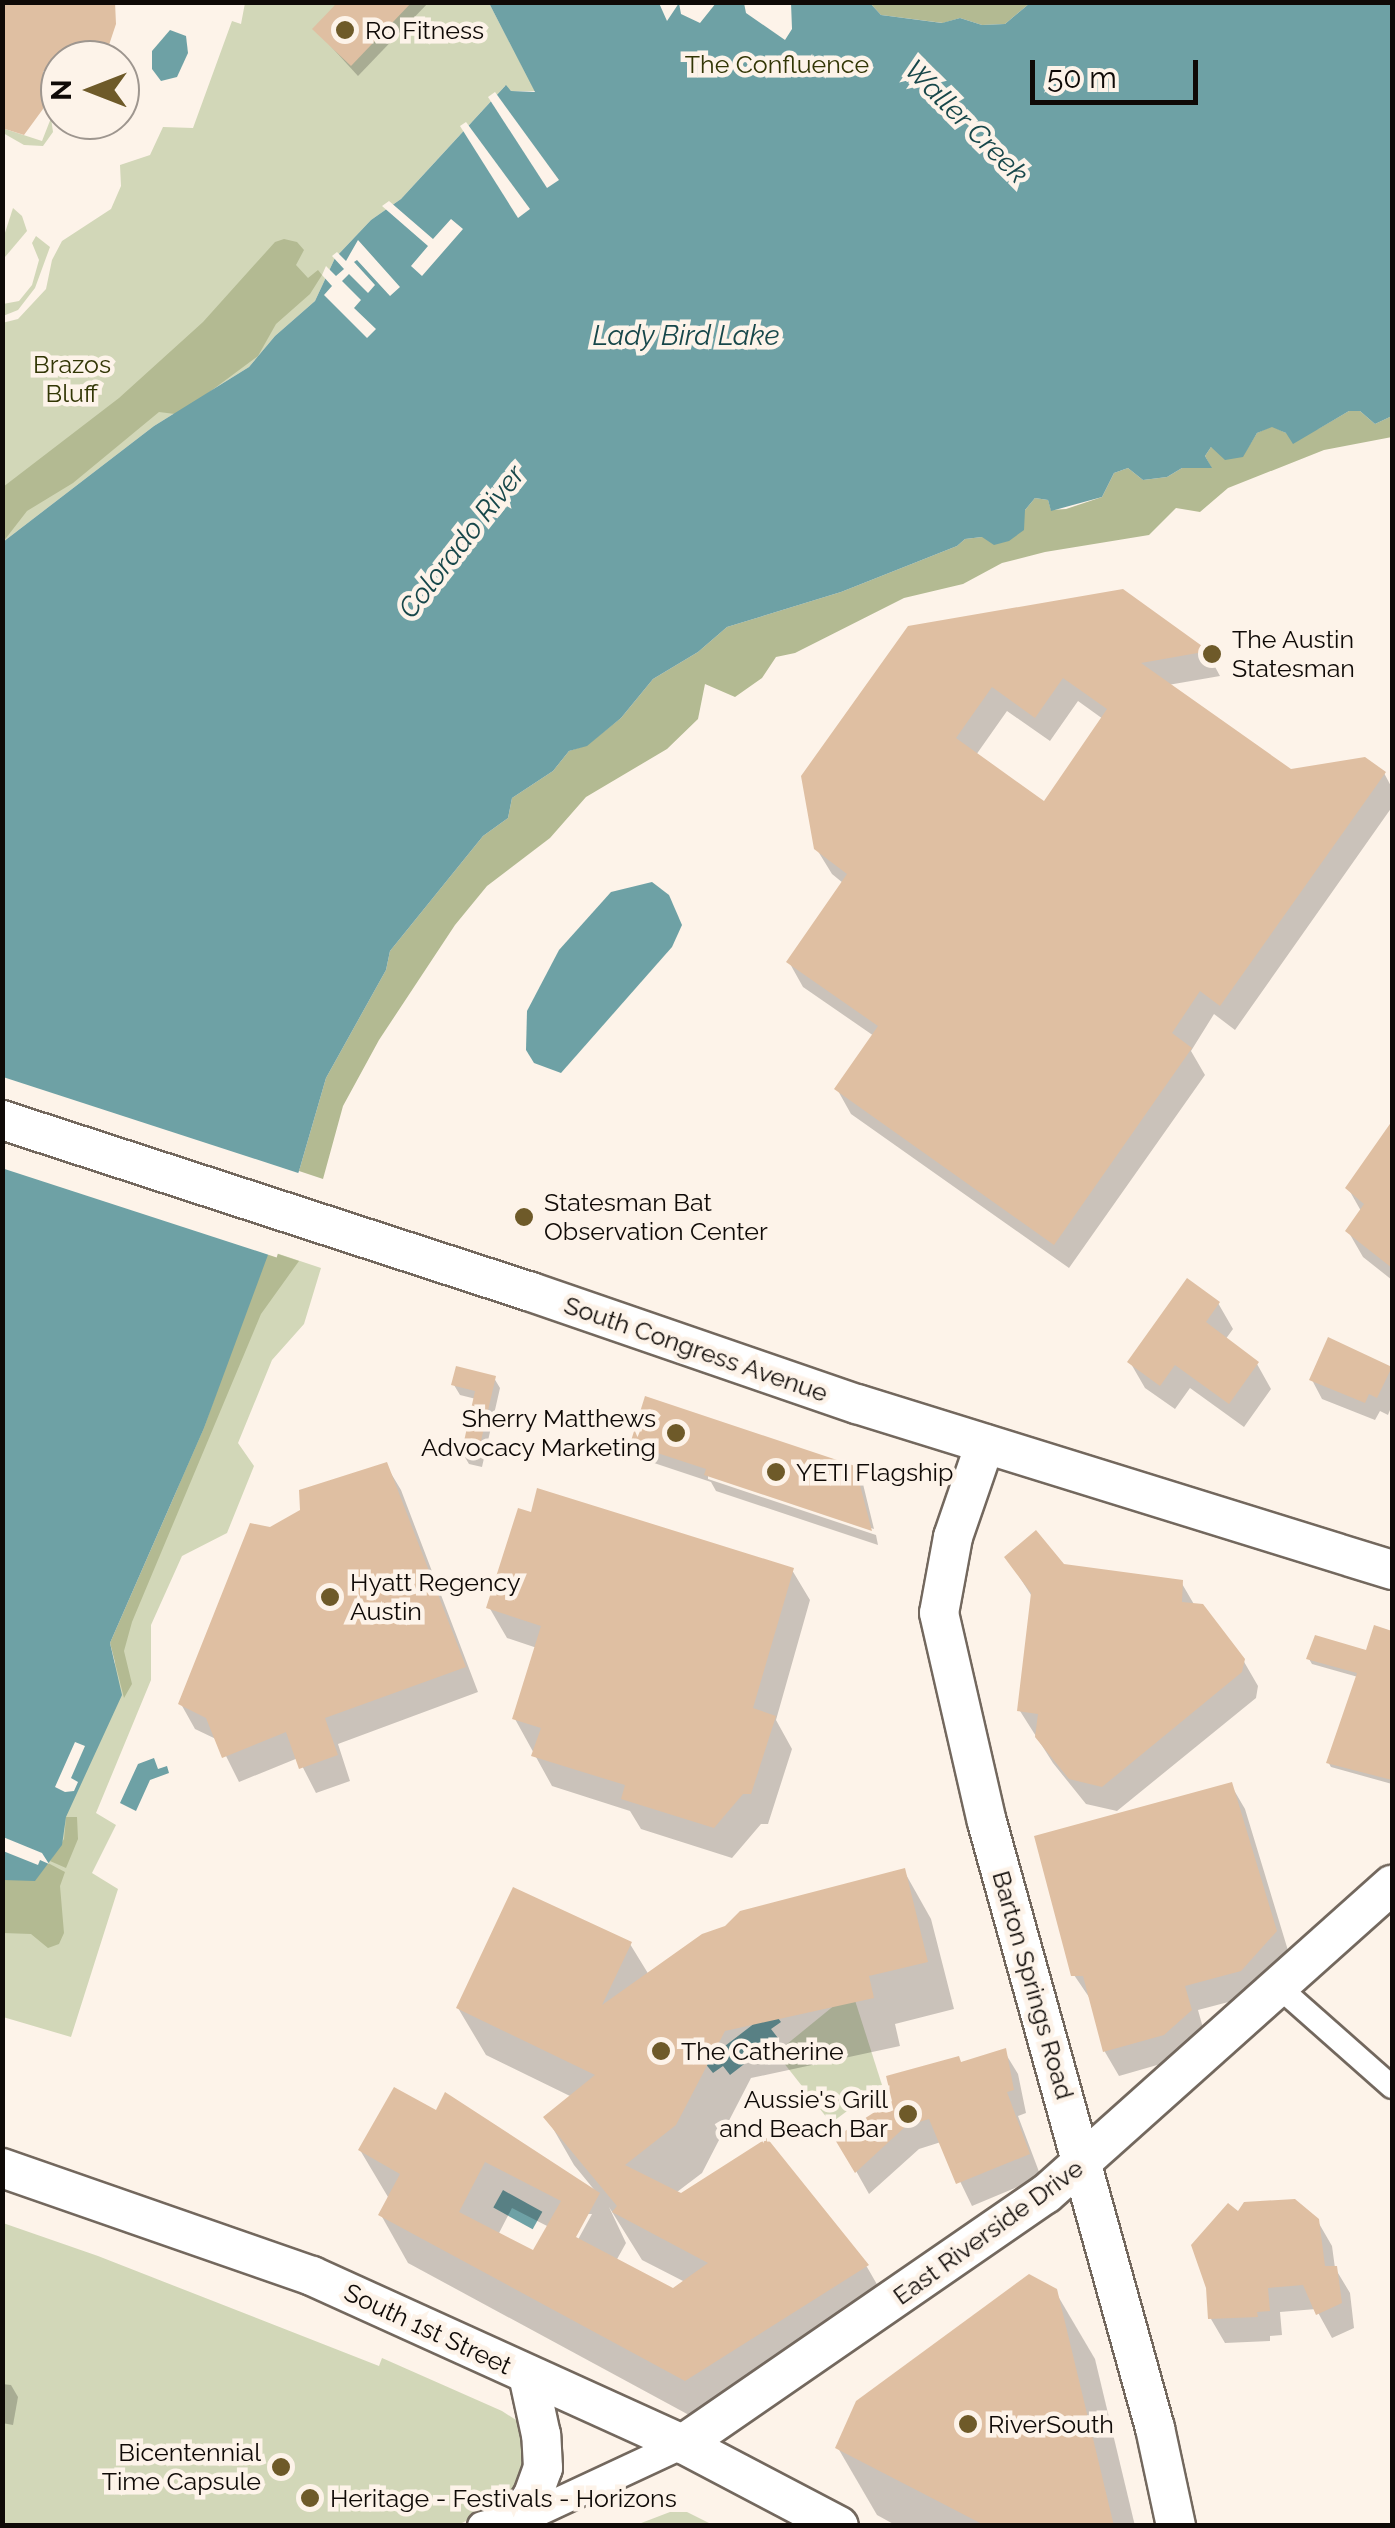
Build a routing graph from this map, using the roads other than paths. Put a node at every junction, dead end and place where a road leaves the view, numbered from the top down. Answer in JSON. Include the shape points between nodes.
{"nodes":[{"id":1,"x":2,"y":1120,"type":"edge"},
{"id":2,"x":985,"y":1444,"type":"junction"},
{"id":3,"x":1392,"y":1570,"type":"edge"},
{"id":4,"x":1392,"y":1886,"type":"edge"},
{"id":5,"x":1280,"y":1988,"type":"junction"},
{"id":6,"x":1392,"y":2087,"type":"edge"},
{"id":7,"x":1083,"y":2162,"type":"junction"},
{"id":8,"x":2,"y":2168,"type":"edge"},
{"id":9,"x":528,"y":2374,"type":"junction"},
{"id":10,"x":683,"y":2444,"type":"junction"},
{"id":11,"x":528,"y":2518,"type":"edge"},
{"id":12,"x":482,"y":2526,"type":"edge"},
{"id":13,"x":839,"y":2526,"type":"edge"},
{"id":14,"x":1176,"y":2526,"type":"edge"}],
"edges":[{"from":1,"to":2,"type":"main road","name":"South Congress Avenue"},
{"from":2,"to":3,"type":"main road","name":"South Congress Avenue"},
{"from":2,"to":7,"type":"main road","name":"Barton Springs Road","via":[[952,1537],[939,1613],[988,1822]]},
{"from":4,"to":5,"type":"main road","name":"East Riverside Drive"},
{"from":5,"to":6,"type":"street"},
{"from":5,"to":7,"type":"main road","name":"East Riverside Drive"},
{"from":7,"to":10,"type":"main road","name":"East Riverside Drive","via":[[961,2256]]},
{"from":7,"to":14,"type":"main road","name":"Barton Springs Road"},
{"from":8,"to":9,"type":"main road","name":"South 1st Street","via":[[312,2276]]},
{"from":9,"to":10,"type":"main road","name":"South 1st Street"},
{"from":9,"to":11,"type":"main road","via":[[542,2468]]},
{"from":10,"to":11,"type":"street","name":"East Riverside Drive"},
{"from":10,"to":13,"type":"main road","name":"South 1st Street"},
{"from":11,"to":12,"type":"street","name":"East Riverside Drive"}]}
